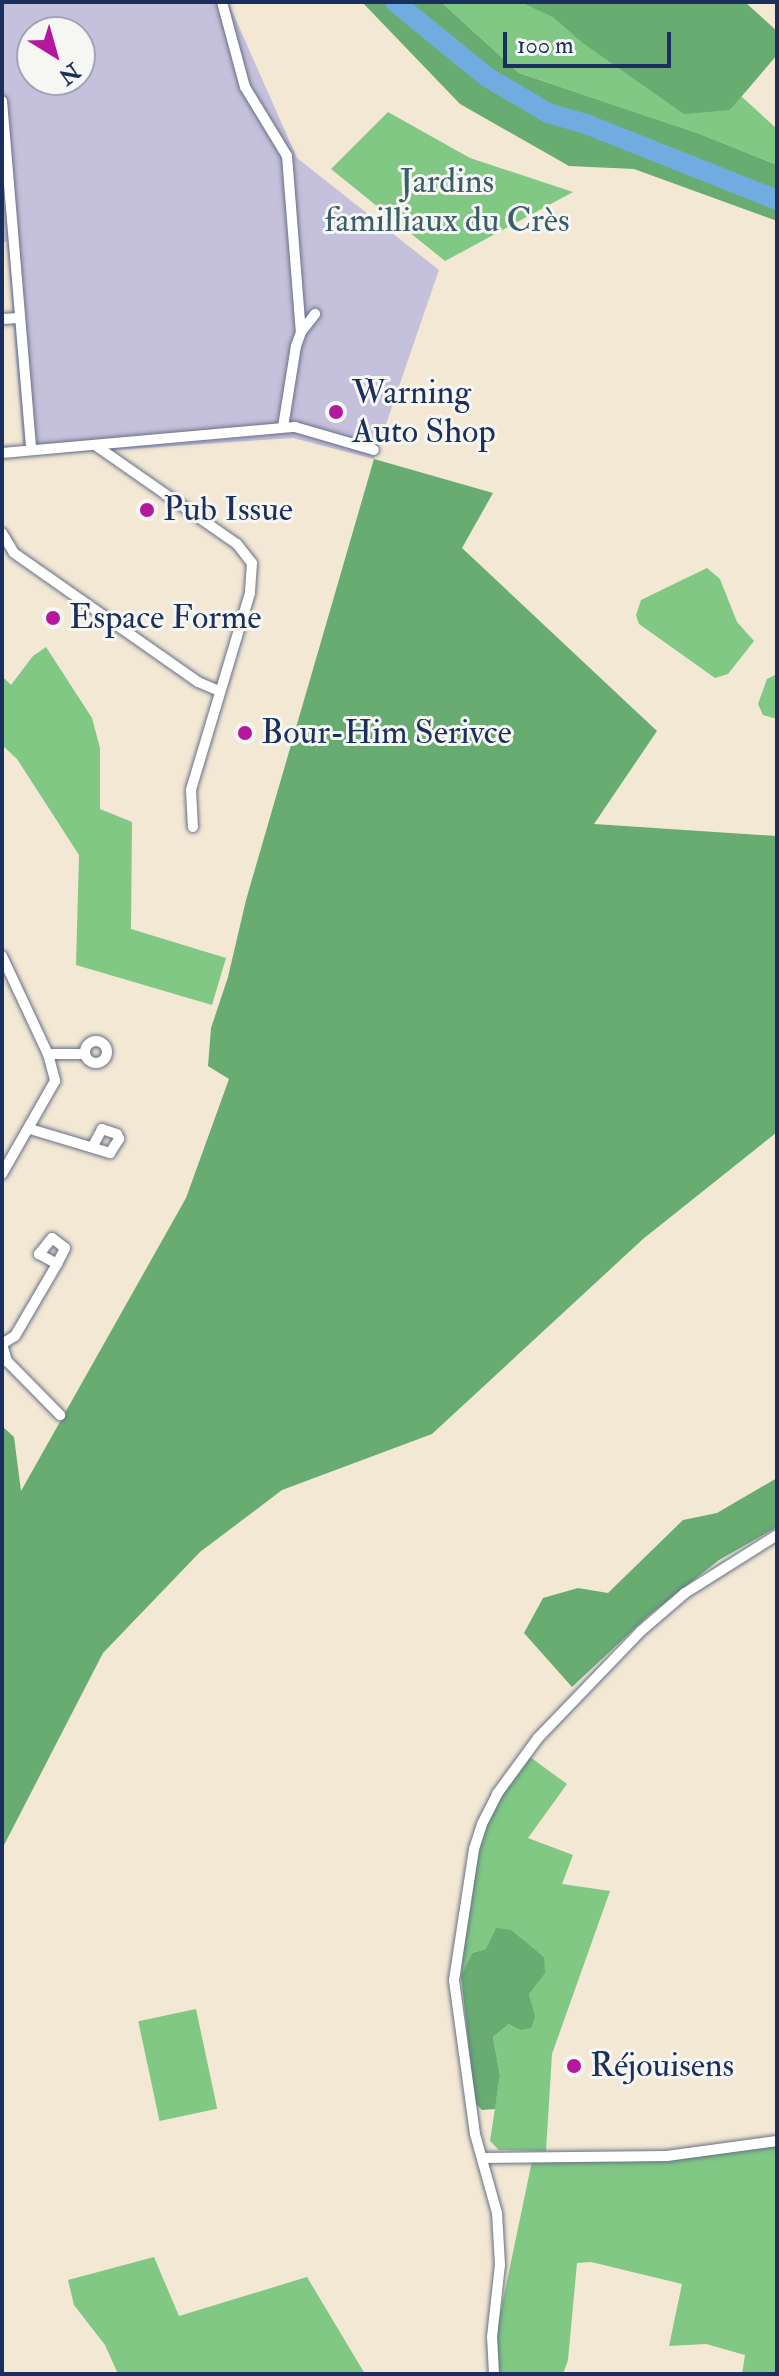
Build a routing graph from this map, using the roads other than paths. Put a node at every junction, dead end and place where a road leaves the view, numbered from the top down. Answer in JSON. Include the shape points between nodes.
{"nodes":[{"id":1,"x":222,"y":2,"type":"edge"},
{"id":2,"x":2,"y":101,"type":"edge"},
{"id":3,"x":5,"y":166,"type":"edge"},
{"id":4,"x":315,"y":314,"type":"dead end"},
{"id":5,"x":19,"y":318,"type":"junction"},
{"id":6,"x":2,"y":319,"type":"edge"},
{"id":7,"x":301,"y":332,"type":"junction"},
{"id":8,"x":283,"y":427,"type":"junction"},
{"id":9,"x":95,"y":445,"type":"junction"},
{"id":10,"x":31,"y":450,"type":"junction"},
{"id":11,"x":374,"y":450,"type":"dead end"},
{"id":12,"x":2,"y":453,"type":"edge"},
{"id":13,"x":2,"y":533,"type":"edge"},
{"id":14,"x":219,"y":691,"type":"junction"},
{"id":15,"x":193,"y":827,"type":"dead end"},
{"id":16,"x":2,"y":956,"type":"edge"},
{"id":17,"x":48,"y":1054,"type":"junction"},
{"id":18,"x":85,"y":1054,"type":"dead end"},
{"id":19,"x":30,"y":1129,"type":"junction"},
{"id":20,"x":93,"y":1146,"type":"dead end"},
{"id":21,"x":2,"y":1174,"type":"edge"},
{"id":22,"x":57,"y":1264,"type":"dead end"},
{"id":23,"x":2,"y":1344,"type":"edge"},
{"id":24,"x":60,"y":1415,"type":"dead end"},
{"id":25,"x":777,"y":1535,"type":"edge"},
{"id":26,"x":777,"y":2141,"type":"edge"},
{"id":27,"x":482,"y":2158,"type":"junction"},
{"id":28,"x":494,"y":2374,"type":"edge"}],
"edges":[{"from":1,"to":7,"type":"street","via":[[245,87],[287,156]]},
{"from":2,"to":3,"type":"street"},
{"from":3,"to":5,"type":"street"},
{"from":4,"to":7,"type":"street"},
{"from":5,"to":6,"type":"street"},
{"from":5,"to":10,"type":"street"},
{"from":7,"to":8,"type":"street"},
{"from":8,"to":9,"type":"street"},
{"from":8,"to":11,"type":"street"},
{"from":9,"to":10,"type":"street"},
{"from":9,"to":14,"type":"street","via":[[237,544],[252,563],[250,593]]},
{"from":10,"to":12,"type":"street"},
{"from":13,"to":14,"type":"street","via":[[14,553],[198,682]]},
{"from":14,"to":15,"type":"street","via":[[191,790]]},
{"from":16,"to":17,"type":"street"},
{"from":17,"to":18,"type":"street"},
{"from":17,"to":19,"type":"street","via":[[55,1081]]},
{"from":19,"to":20,"type":"street"},
{"from":19,"to":21,"type":"street"},
{"from":22,"to":23,"type":"street","via":[[15,1336]]},
{"from":23,"to":24,"type":"street","via":[[7,1361]]},
{"from":25,"to":27,"type":"street","via":[[685,1593],[620,1652],[538,1738],[482,1824],[454,1980]]},
{"from":26,"to":27,"type":"street","via":[[667,2156]]},
{"from":27,"to":28,"type":"street","via":[[498,2226]]}]}
